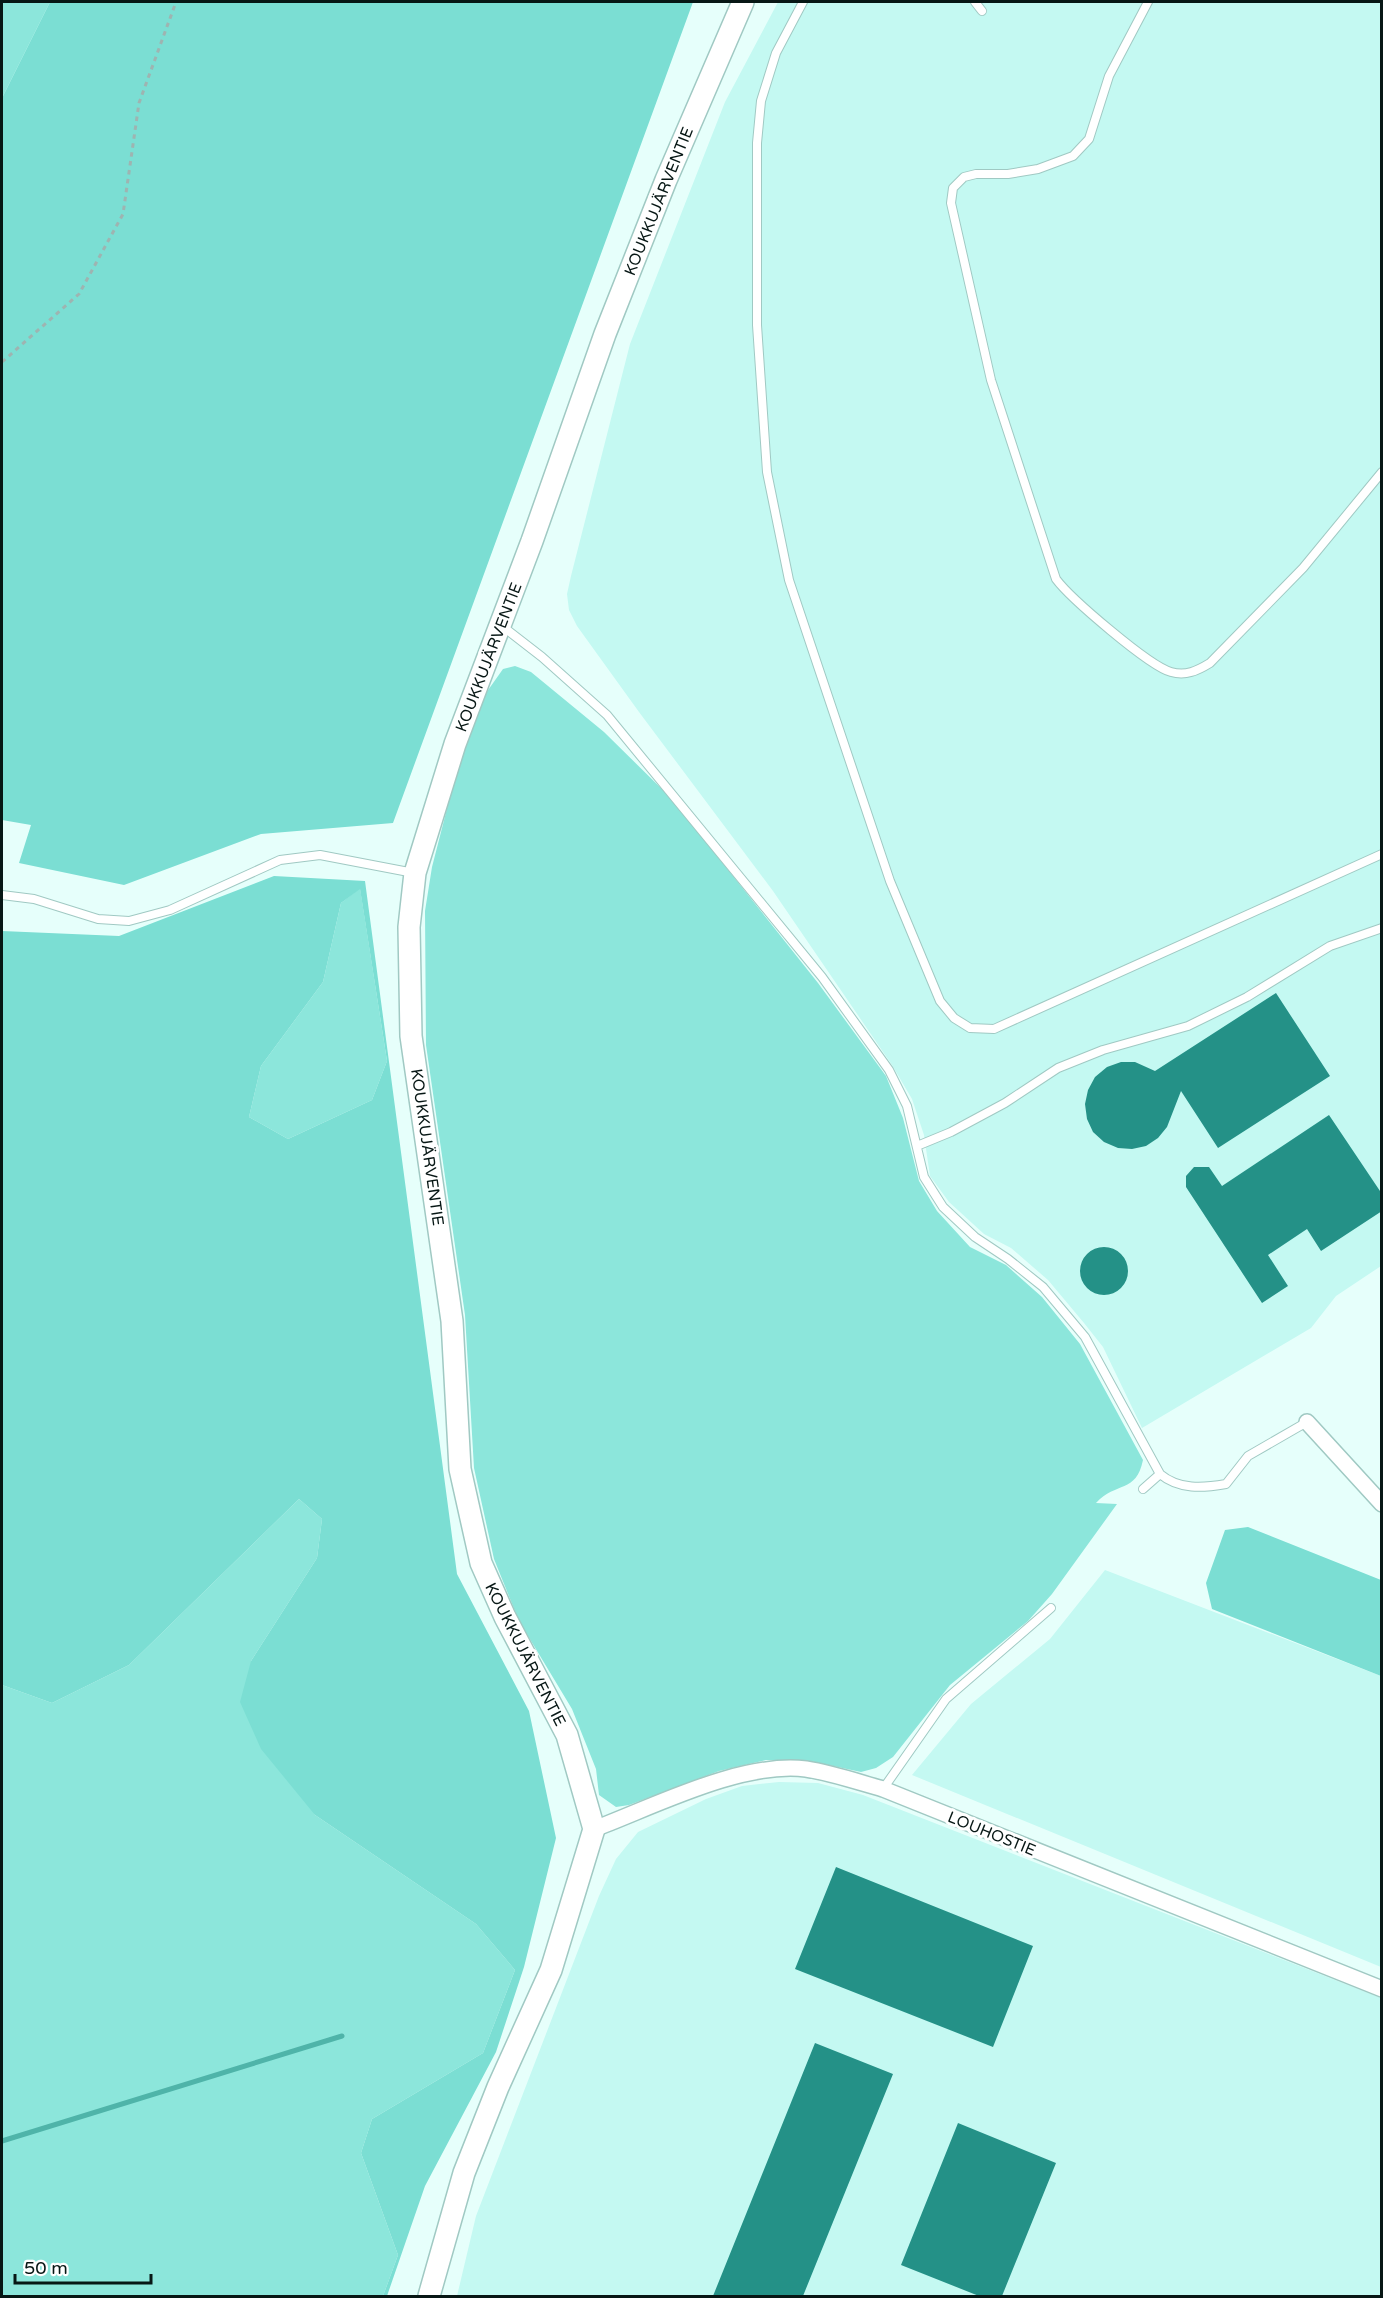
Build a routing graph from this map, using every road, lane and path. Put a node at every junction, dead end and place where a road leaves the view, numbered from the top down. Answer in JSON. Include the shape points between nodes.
{"nodes":[{"id":1,"x":176,"y":2,"type":"edge"},
{"id":2,"x":743,"y":2,"type":"edge"},
{"id":3,"x":803,"y":2,"type":"edge"},
{"id":4,"x":975,"y":2,"type":"edge"},
{"id":5,"x":1148,"y":2,"type":"edge"},
{"id":6,"x":982,"y":11,"type":"dead end"},
{"id":7,"x":2,"y":362,"type":"edge"},
{"id":8,"x":1382,"y":472,"type":"edge"},
{"id":9,"x":501,"y":625,"type":"junction"},
{"id":10,"x":1382,"y":854,"type":"edge"},
{"id":11,"x":415,"y":873,"type":"junction"},
{"id":12,"x":2,"y":895,"type":"edge"},
{"id":13,"x":1382,"y":928,"type":"edge"},
{"id":14,"x":917,"y":1146,"type":"junction"},
{"id":15,"x":1306,"y":1422,"type":"joint"},
{"id":16,"x":1160,"y":1474,"type":"junction"},
{"id":17,"x":1143,"y":1489,"type":"dead end"},
{"id":18,"x":1382,"y":1503,"type":"edge"},
{"id":19,"x":1051,"y":1608,"type":"dead end"},
{"id":20,"x":883,"y":1789,"type":"junction"},
{"id":21,"x":594,"y":1829,"type":"junction"},
{"id":22,"x":1382,"y":1989,"type":"edge"},
{"id":23,"x":429,"y":2296,"type":"edge"}],
"edges":[{"from":1,"to":7,"type":"path","via":[[139,103],[123,214],[79,294]]},
{"from":2,"to":9,"type":"street","name":"KOUKKUJÄRVENTIE","via":[[605,334]]},
{"from":3,"to":10,"type":"lane","via":[[776,53],[761,101],[757,143],[757,325],[767,472],[789,580],[890,881],[940,1001],[954,1018],[970,1028],[994,1029]]},
{"from":4,"to":6,"type":"lane"},
{"from":5,"to":8,"type":"lane","via":[[1109,76],[1089,139],[1072,156],[1038,169],[964,177],[953,188],[951,203],[991,380],[1056,579],[1073,598],[1150,660],[1169,672],[1197,671],[1210,663],[1303,568]]},
{"from":9,"to":11,"type":"street","name":"KOUKKUJÄRVENTIE","via":[[455,744]]},
{"from":9,"to":14,"type":"lane","via":[[607,715],[822,977],[889,1070],[907,1106]]},
{"from":11,"to":12,"type":"lane","via":[[320,855],[280,860],[170,910],[129,921],[98,919],[34,899]]},
{"from":11,"to":21,"type":"street","name":"KOUKKUJÄRVENTIE","via":[[409,927],[411,1036],[452,1321],[460,1469],[481,1563],[567,1735]]},
{"from":13,"to":14,"type":"lane","via":[[1330,946],[1247,997],[1188,1026],[1103,1050],[1058,1068],[1005,1103]]},
{"from":14,"to":16,"type":"lane","via":[[924,1177],[943,1207],[975,1237],[1043,1287],[1085,1337]]},
{"from":15,"to":16,"type":"lane","via":[[1248,1456],[1226,1484],[1202,1489],[1170,1483]]},
{"from":15,"to":18,"type":"street"},
{"from":16,"to":17,"type":"lane"},
{"from":19,"to":20,"type":"lane","via":[[946,1699]]},
{"from":20,"to":21,"type":"street","name":"LOUHOSTIE","via":[[806,1769],[768,1769],[726,1779]]},
{"from":20,"to":22,"type":"street","name":"LOUHOSTIE"},
{"from":21,"to":23,"type":"street","via":[[551,1970],[464,2173]]}]}
